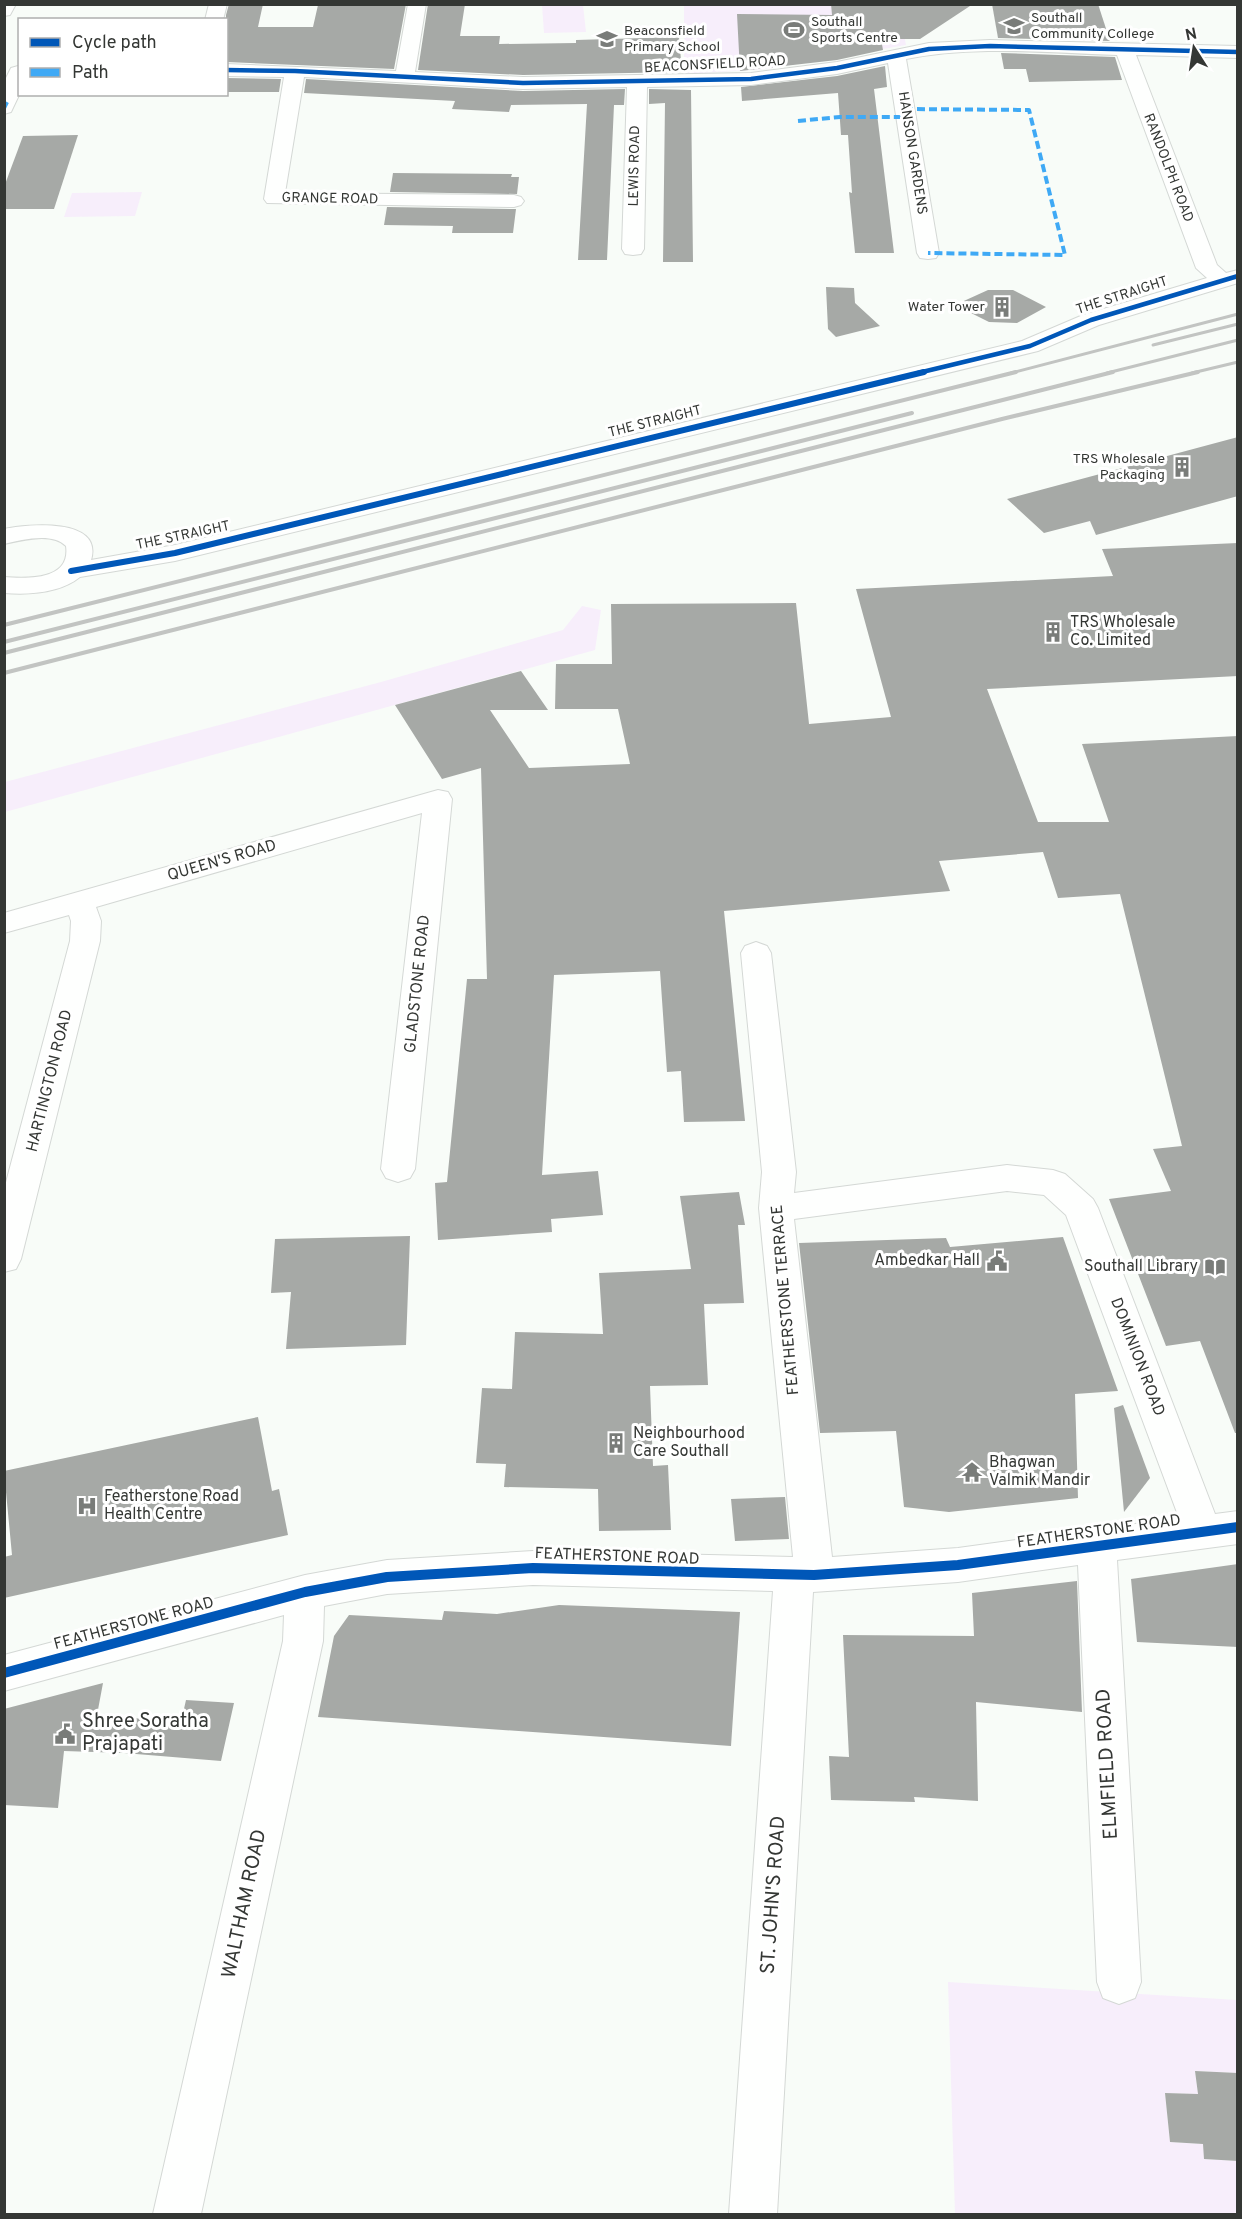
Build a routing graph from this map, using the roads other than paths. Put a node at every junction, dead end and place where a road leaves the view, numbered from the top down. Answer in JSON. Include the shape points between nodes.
{"nodes":[{"id":1,"x":7,"y":4,"type":"edge"},
{"id":2,"x":417,"y":4,"type":"edge"},
{"id":3,"x":4,"y":11,"type":"edge"},
{"id":4,"x":1124,"y":49,"type":"junction"},
{"id":5,"x":1238,"y":52,"type":"edge"},
{"id":6,"x":896,"y":54,"type":"junction"},
{"id":7,"x":228,"y":70,"type":"edge"},
{"id":8,"x":296,"y":71,"type":"junction"},
{"id":9,"x":14,"y":72,"type":"edge"},
{"id":10,"x":405,"y":77,"type":"junction"},
{"id":11,"x":637,"y":82,"type":"junction"},
{"id":12,"x":4,"y":108,"type":"edge"},
{"id":13,"x":514,"y":201,"type":"dead end"},
{"id":14,"x":633,"y":249,"type":"dead end"},
{"id":15,"x":928,"y":253,"type":"dead end"},
{"id":16,"x":1230,"y":278,"type":"edge"},
{"id":17,"x":4,"y":514,"type":"edge"},
{"id":18,"x":33,"y":531,"type":"junction"},
{"id":19,"x":4,"y":537,"type":"edge"},
{"id":20,"x":78,"y":546,"type":"junction"},
{"id":21,"x":175,"y":553,"type":"junction"},
{"id":22,"x":71,"y":571,"type":"junction"},
{"id":23,"x":4,"y":585,"type":"edge"},
{"id":24,"x":438,"y":799,"type":"joint"},
{"id":25,"x":79,"y":902,"type":"junction"},
{"id":26,"x":4,"y":923,"type":"edge"},
{"id":27,"x":756,"y":953,"type":"dead end"},
{"id":28,"x":398,"y":1169,"type":"dead end"},
{"id":29,"x":776,"y":1208,"type":"junction"},
{"id":30,"x":4,"y":1259,"type":"edge"},
{"id":31,"x":1220,"y":1529,"type":"edge"},
{"id":32,"x":1097,"y":1547,"type":"junction"},
{"id":33,"x":804,"y":1575,"type":"junction"},
{"id":34,"x":305,"y":1592,"type":"junction"},
{"id":35,"x":4,"y":1673,"type":"edge"},
{"id":36,"x":1119,"y":1982,"type":"dead end"},
{"id":37,"x":177,"y":2214,"type":"edge"},
{"id":38,"x":753,"y":2214,"type":"edge"}],
"edges":[{"from":1,"to":3,"type":"street"},
{"from":2,"to":10,"type":"street"},
{"from":4,"to":5,"type":"street","name":"BEACONSFIELD ROAD"},
{"from":4,"to":6,"type":"street","name":"BEACONSFIELD ROAD","via":[[990,46]]},
{"from":4,"to":16,"type":"street","name":"RANDOLPH ROAD","via":[[1207,268]]},
{"from":6,"to":11,"type":"street","name":"BEACONSFIELD ROAD","via":[[794,75]]},
{"from":6,"to":15,"type":"street","name":"HANSON GARDENS"},
{"from":7,"to":8,"type":"street","name":"BEACONSFIELD ROAD"},
{"from":8,"to":10,"type":"street","name":"BEACONSFIELD ROAD"},
{"from":8,"to":13,"type":"street","name":"GRANGE ROAD","via":[[274,199]]},
{"from":9,"to":12,"type":"street"},
{"from":10,"to":11,"type":"street","name":"BEACONSFIELD ROAD","via":[[523,83]]},
{"from":11,"to":14,"type":"street","name":"LEWIS ROAD"},
{"from":16,"to":21,"type":"street","name":"THE STRAIGHT","via":[[1091,320],[1030,346]]},
{"from":17,"to":18,"type":"street"},
{"from":18,"to":19,"type":"street"},
{"from":18,"to":20,"type":"street","name":"THE STRAIGHT","via":[[62,534]]},
{"from":20,"to":21,"type":"street","name":"THE STRAIGHT"},
{"from":20,"to":22,"type":"street","via":[[81,554]]},
{"from":21,"to":22,"type":"street","name":"THE STRAIGHT"},
{"from":22,"to":23,"type":"street","name":"THE STRAIGHT","via":[[40,585]]},
{"from":24,"to":25,"type":"street","name":"QUEEN'S ROAD"},
{"from":24,"to":28,"type":"street","name":"GLADSTONE ROAD"},
{"from":25,"to":26,"type":"street","name":"QUEEN'S ROAD"},
{"from":25,"to":30,"type":"street","name":"HARTINGTON ROAD","via":[[86,921],[85,941]]},
{"from":27,"to":29,"type":"street","name":"FEATHERSTONE TERRACE","via":[[779,1172]]},
{"from":29,"to":31,"type":"street","name":"DOMINION ROAD","via":[[1007,1178],[1053,1184],[1081,1208]]},
{"from":29,"to":33,"type":"street","name":"FEATHERSTONE TERRACE"},
{"from":31,"to":32,"type":"street","name":"FEATHERSTONE ROAD"},
{"from":32,"to":33,"type":"street","name":"FEATHERSTONE ROAD","via":[[958,1565]]},
{"from":32,"to":36,"type":"street","name":"ELMFIELD ROAD"},
{"from":33,"to":34,"type":"street","name":"FEATHERSTONE ROAD","via":[[533,1568],[387,1577]]},
{"from":33,"to":38,"type":"street","name":"ST. JOHN'S ROAD"},
{"from":34,"to":35,"type":"street","name":"FEATHERSTONE ROAD"},
{"from":34,"to":37,"type":"street","name":"WALTHAM ROAD","via":[[303,1641]]}]}
